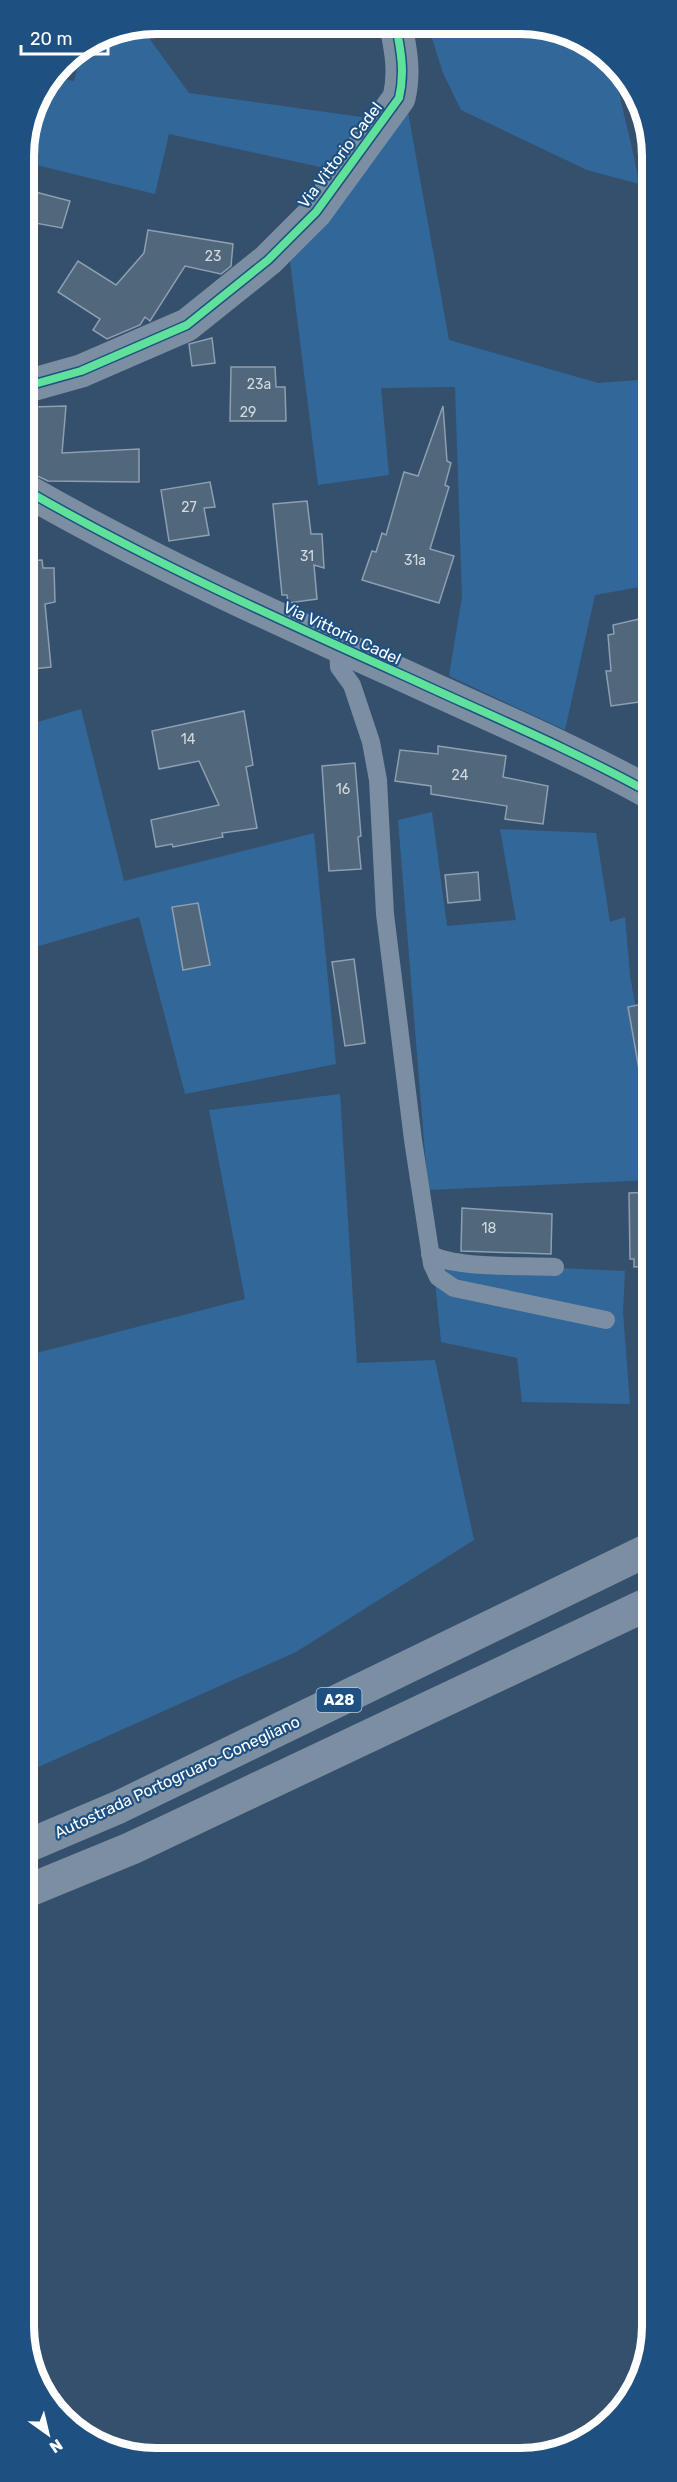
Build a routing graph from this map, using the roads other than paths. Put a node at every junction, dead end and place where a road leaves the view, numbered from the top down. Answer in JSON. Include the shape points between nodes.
{"nodes":[{"id":1,"x":398,"y":34,"type":"edge"},
{"id":2,"x":35,"y":384,"type":"edge"},
{"id":3,"x":35,"y":495,"type":"edge"},
{"id":4,"x":338,"y":646,"type":"junction"},
{"id":5,"x":642,"y":788,"type":"edge"},
{"id":6,"x":430,"y":1254,"type":"junction"},
{"id":7,"x":555,"y":1267,"type":"dead end"},
{"id":8,"x":606,"y":1320,"type":"dead end"},
{"id":9,"x":642,"y":1553,"type":"edge"},
{"id":10,"x":642,"y":1607,"type":"edge"},
{"id":11,"x":34,"y":1843,"type":"edge"},
{"id":12,"x":34,"y":1888,"type":"edge"}],
"edges":[{"from":1,"to":2,"type":"street","name":"Via Vittorio Cadel","via":[[403,58],[399,98],[316,212],[268,260],[187,325],[81,371]]},
{"from":3,"to":4,"type":"street","name":"Via Vittorio Cadel","via":[[80,522]]},
{"from":4,"to":5,"type":"street","name":"Via Vittorio Cadel","via":[[594,762]]},
{"from":4,"to":6,"type":"lane","via":[[339,668],[352,685],[371,742],[378,780],[385,914]]},
{"from":6,"to":7,"type":"lane","via":[[440,1260]]},
{"from":6,"to":8,"type":"lane","via":[[438,1278],[454,1288]]},
{"from":9,"to":11,"type":"highway","name":"Autostrada Portogruaro-Conegliano","number":"A28","via":[[119,1807]]},
{"from":10,"to":12,"type":"highway","via":[[132,1848]]}]}
